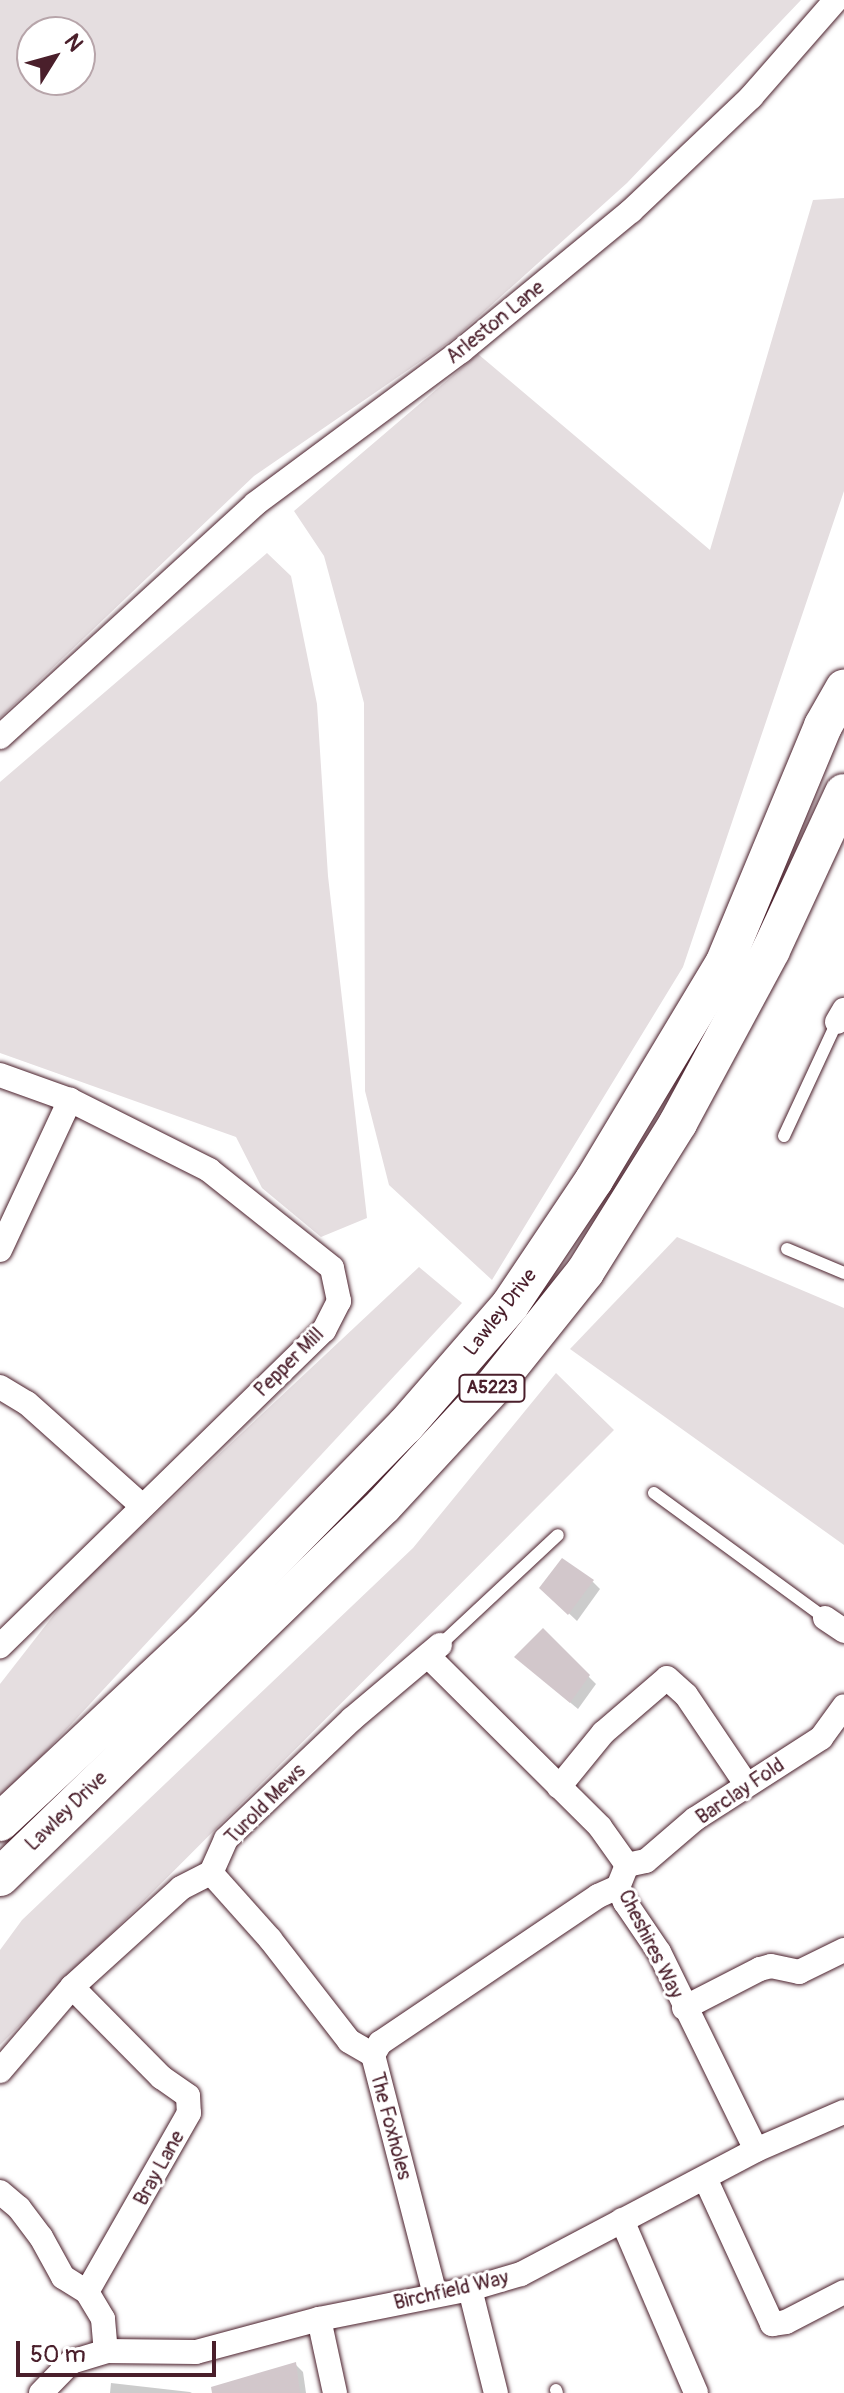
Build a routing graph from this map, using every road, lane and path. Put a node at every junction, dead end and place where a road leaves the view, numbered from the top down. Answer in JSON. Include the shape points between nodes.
{"nodes":[{"id":1,"x":836,"y":0,"type":"edge"},
{"id":2,"x":844,"y":689,"type":"edge"},
{"id":3,"x":834,"y":730,"type":"edge"},
{"id":4,"x":0,"y":737,"type":"edge"},
{"id":5,"x":844,"y":793,"type":"edge"},
{"id":6,"x":841,"y":1016,"type":"edge"},
{"id":7,"x":0,"y":1075,"type":"edge"},
{"id":8,"x":70,"y":1100,"type":"junction"},
{"id":9,"x":784,"y":1136,"type":"dead end"},
{"id":10,"x":787,"y":1249,"type":"dead end"},
{"id":11,"x":0,"y":1250,"type":"edge"},
{"id":12,"x":844,"y":1273,"type":"edge"},
{"id":13,"x":0,"y":1387,"type":"edge"},
{"id":14,"x":654,"y":1493,"type":"dead end"},
{"id":15,"x":141,"y":1505,"type":"junction"},
{"id":16,"x":558,"y":1535,"type":"dead end"},
{"id":17,"x":834,"y":1625,"type":"edge"},
{"id":18,"x":0,"y":1646,"type":"edge"},
{"id":19,"x":435,"y":1651,"type":"junction"},
{"id":20,"x":844,"y":1706,"type":"edge"},
{"id":21,"x":746,"y":1784,"type":"junction"},
{"id":22,"x":559,"y":1787,"type":"junction"},
{"id":23,"x":0,"y":1822,"type":"edge"},
{"id":24,"x":211,"y":1873,"type":"junction"},
{"id":25,"x":623,"y":1876,"type":"junction"},
{"id":26,"x":0,"y":1877,"type":"edge"},
{"id":27,"x":844,"y":1950,"type":"edge"},
{"id":28,"x":72,"y":1987,"type":"junction"},
{"id":29,"x":684,"y":2008,"type":"junction"},
{"id":30,"x":373,"y":2055,"type":"junction"},
{"id":31,"x":0,"y":2071,"type":"edge"},
{"id":32,"x":844,"y":2112,"type":"edge"},
{"id":33,"x":756,"y":2150,"type":"junction"},
{"id":34,"x":705,"y":2178,"type":"junction"},
{"id":35,"x":0,"y":2192,"type":"edge"},
{"id":36,"x":622,"y":2220,"type":"junction"},
{"id":37,"x":470,"y":2289,"type":"junction"},
{"id":38,"x":87,"y":2292,"type":"junction"},
{"id":39,"x":844,"y":2292,"type":"edge"},
{"id":40,"x":435,"y":2295,"type":"junction"},
{"id":41,"x":319,"y":2319,"type":"junction"},
{"id":42,"x":106,"y":2351,"type":"junction"},
{"id":43,"x":41,"y":2393,"type":"edge"},
{"id":44,"x":335,"y":2393,"type":"edge"},
{"id":45,"x":496,"y":2393,"type":"edge"},
{"id":46,"x":696,"y":2393,"type":"edge"}],
"edges":[{"from":1,"to":4,"type":"street","name":"Arleston Lane","via":[[751,97],[631,211],[461,351],[255,504]]},
{"from":2,"to":3,"type":"main road","name":"Lawley Drive","number":"A5223"},
{"from":3,"to":23,"type":"main road","name":"Lawley Drive","number":"A5223","via":[[724,964],[594,1180],[510,1305],[405,1426],[203,1632]]},
{"from":5,"to":26,"type":"main road","name":"Lawley Drive","number":"A5223","via":[[771,950],[678,1123],[585,1272],[494,1386],[383,1506]]},
{"from":6,"to":9,"type":"lane"},
{"from":7,"to":8,"type":"street","name":"Pepper Mill"},
{"from":8,"to":11,"type":"street"},
{"from":8,"to":15,"type":"street","name":"Pepper Mill","via":[[209,1170],[332,1268],[339,1301],[324,1330]]},
{"from":10,"to":12,"type":"lane"},
{"from":13,"to":15,"type":"street","via":[[27,1403]]},
{"from":14,"to":17,"type":"lane"},
{"from":15,"to":18,"type":"street","name":"Pepper Mill"},
{"from":16,"to":19,"type":"lane"},
{"from":19,"to":22,"type":"street","name":"Cheshires Way"},
{"from":19,"to":24,"type":"street","name":"Turold Mews","via":[[352,1719],[226,1839]]},
{"from":20,"to":21,"type":"street","name":"Barclay Fold","via":[[821,1738]]},
{"from":21,"to":22,"type":"street","via":[[686,1695],[667,1678],[603,1733]]},
{"from":21,"to":25,"type":"street","name":"Barclay Fold"},
{"from":22,"to":25,"type":"street","name":"Cheshires Way","via":[[600,1827]]},
{"from":24,"to":28,"type":"street","via":[[181,1888]]},
{"from":24,"to":30,"type":"street","name":"The Foxholes","via":[[349,2041]]},
{"from":25,"to":29,"type":"street","name":"Cheshires Way"},
{"from":25,"to":30,"type":"street","name":"Barclay Fold","via":[[380,2043]]},
{"from":27,"to":29,"type":"street","via":[[799,1972],[760,1969]]},
{"from":28,"to":31,"type":"street"},
{"from":28,"to":38,"type":"street","name":"Bray Lane","via":[[161,2077],[188,2096],[189,2113]]},
{"from":29,"to":33,"type":"street","name":"Cheshires Way"},
{"from":30,"to":40,"type":"street","name":"The Foxholes"},
{"from":32,"to":33,"type":"street","name":"Birchfield Way"},
{"from":33,"to":34,"type":"street","name":"Birchfield Way"},
{"from":34,"to":36,"type":"street","name":"Birchfield Way"},
{"from":34,"to":39,"type":"street","via":[[772,2324]]},
{"from":35,"to":38,"type":"street","via":[[27,2218],[63,2277]]},
{"from":36,"to":37,"type":"street","name":"Birchfield Way","via":[[521,2274]]},
{"from":36,"to":46,"type":"street"},
{"from":37,"to":40,"type":"street","name":"Birchfield Way"},
{"from":37,"to":45,"type":"street"},
{"from":38,"to":42,"type":"street","via":[[103,2319]]},
{"from":40,"to":41,"type":"street","name":"Birchfield Way"},
{"from":41,"to":42,"type":"street","name":"Birchfield Way","via":[[196,2352]]},
{"from":41,"to":44,"type":"street"},
{"from":42,"to":43,"type":"street","name":"Birchfield Way","via":[[71,2362]]}]}
